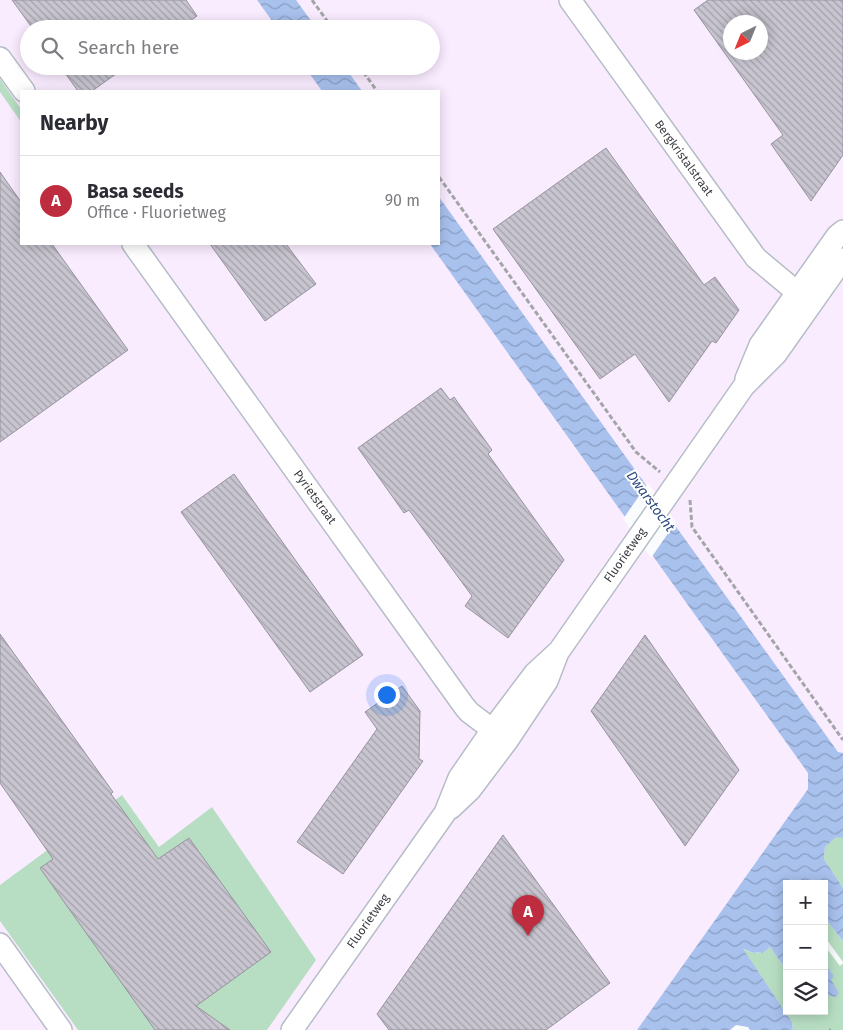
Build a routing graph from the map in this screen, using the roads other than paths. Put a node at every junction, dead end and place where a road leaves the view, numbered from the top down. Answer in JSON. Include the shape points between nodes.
{"nodes":[{"id":1,"x":570,"y":0,"type":"edge"},
{"id":2,"x":0,"y":58,"type":"edge"},
{"id":3,"x":23,"y":90,"type":"edge"},
{"id":4,"x":843,"y":231,"type":"edge"},
{"id":5,"x":134,"y":245,"type":"edge"},
{"id":6,"x":843,"y":259,"type":"edge"},
{"id":7,"x":804,"y":298,"type":"junction"},
{"id":8,"x":499,"y":735,"type":"junction"},
{"id":9,"x":0,"y":944,"type":"edge"},
{"id":10,"x":61,"y":1030,"type":"edge"},
{"id":11,"x":292,"y":1030,"type":"edge"}],
"edges":[{"from":1,"to":7,"type":"street","name":"Bergkristalstraat","via":[[756,258]]},
{"from":2,"to":3,"type":"street"},
{"from":4,"to":7,"type":"street","name":"Fluorietweg"},
{"from":5,"to":8,"type":"street","name":"Pyrietstraat","via":[[464,706]]},
{"from":6,"to":7,"type":"street","name":"Fluorietweg"},
{"from":7,"to":8,"type":"street","name":"Fluorietweg","via":[[776,354],[744,386],[634,542],[559,650],[547,682]]},
{"from":8,"to":11,"type":"street","name":"Fluorietweg","via":[[470,790],[444,813]]},
{"from":9,"to":10,"type":"street"}]}
